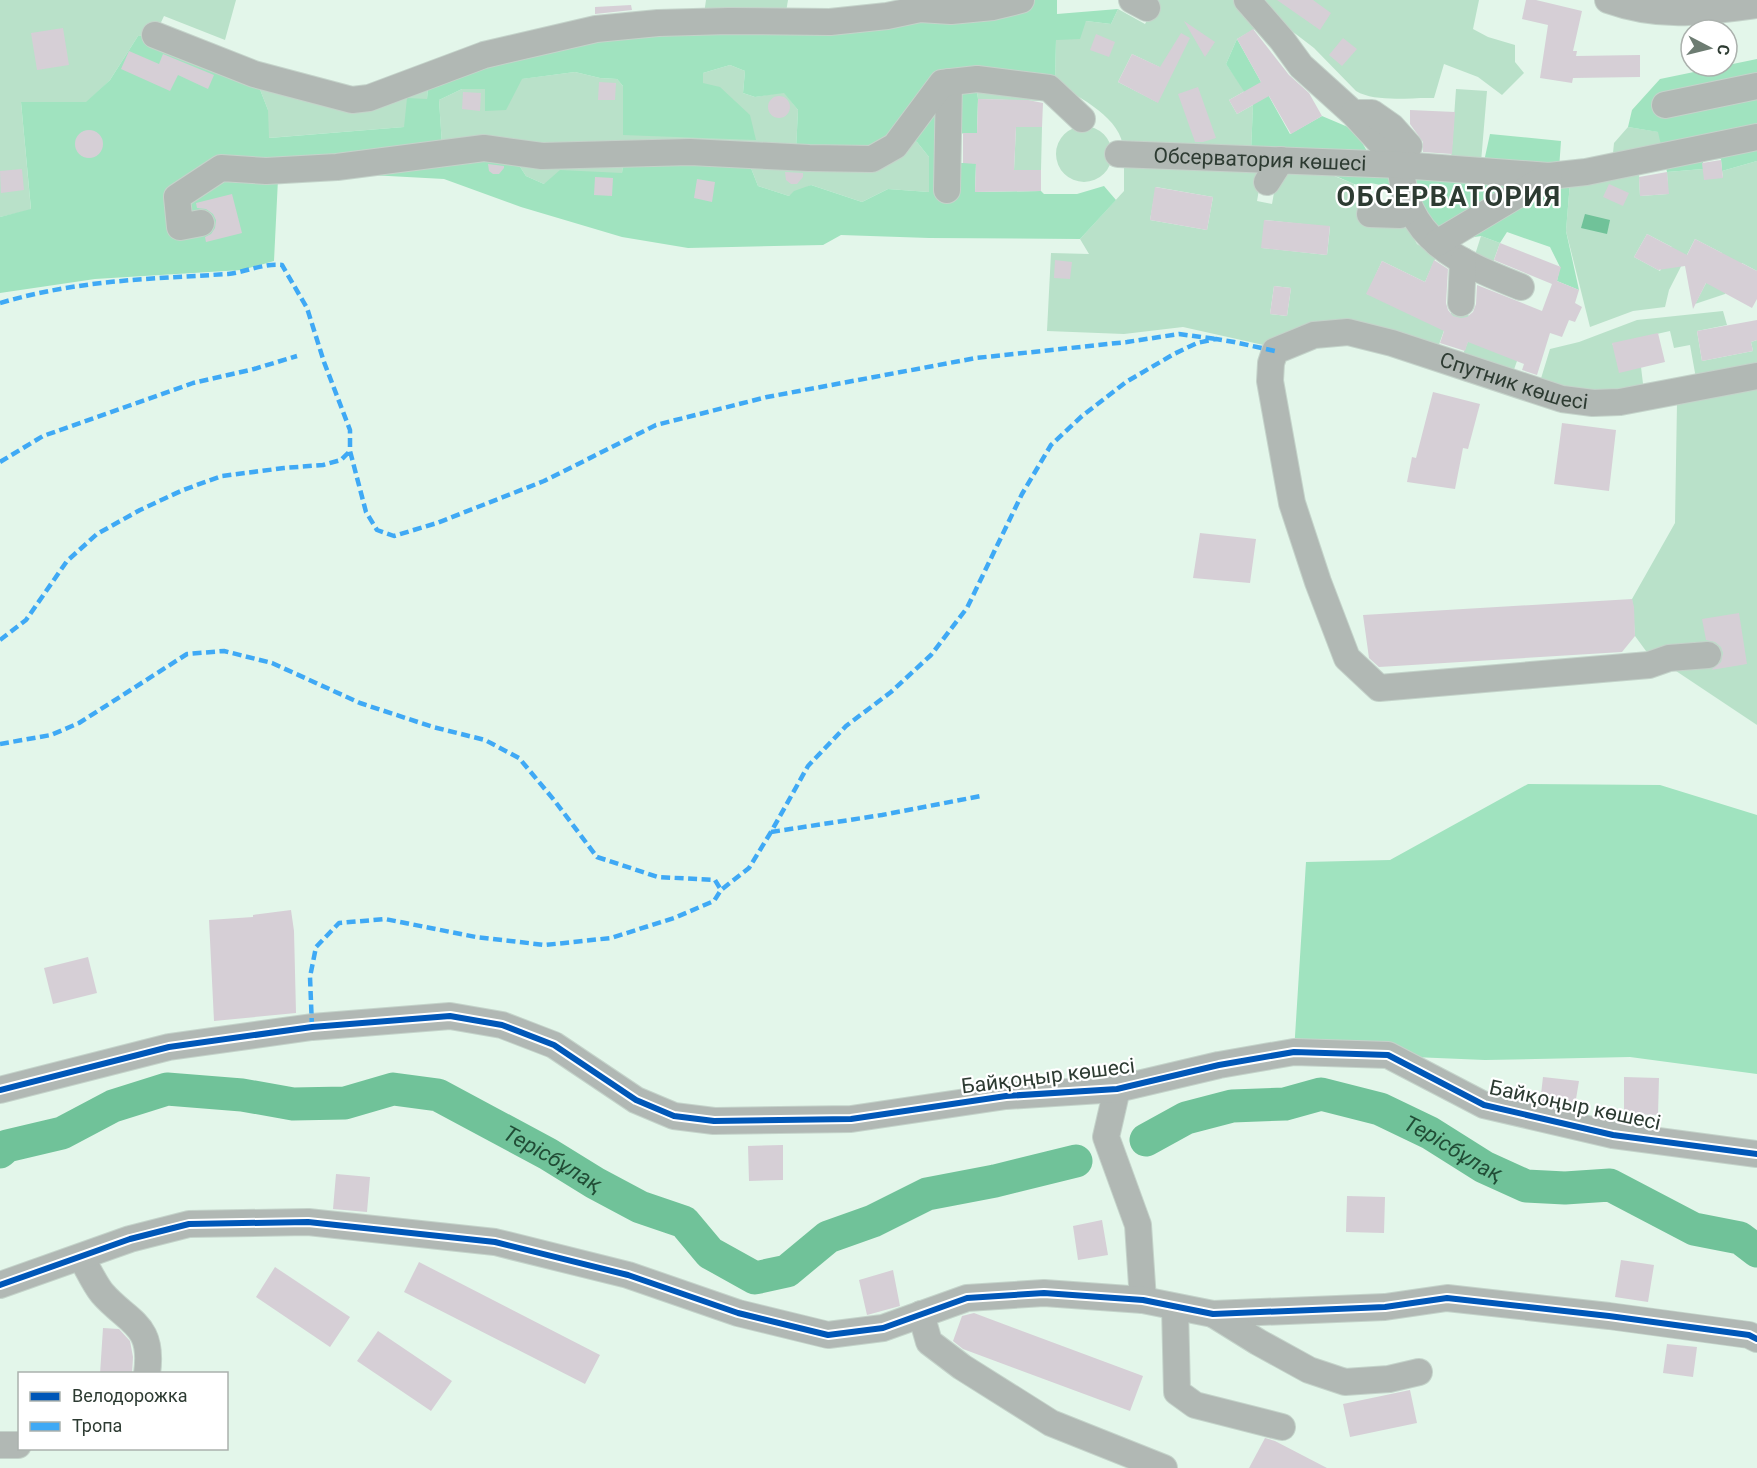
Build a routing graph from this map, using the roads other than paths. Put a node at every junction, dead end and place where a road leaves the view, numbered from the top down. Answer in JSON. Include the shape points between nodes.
{"nodes":[{"id":1,"x":1021,"y":0,"type":"edge"},
{"id":2,"x":1247,"y":0,"type":"edge"},
{"id":3,"x":1608,"y":0,"type":"edge"},
{"id":4,"x":1757,"y":5,"type":"edge"},
{"id":5,"x":155,"y":35,"type":"dead end"},
{"id":6,"x":949,"y":82,"type":"junction"},
{"id":7,"x":1757,"y":86,"type":"edge"},
{"id":8,"x":1665,"y":105,"type":"dead end"},
{"id":9,"x":1082,"y":119,"type":"dead end"},
{"id":10,"x":1757,"y":137,"type":"edge"},
{"id":11,"x":1118,"y":154,"type":"dead end"},
{"id":12,"x":1405,"y":156,"type":"junction"},
{"id":13,"x":1281,"y":160,"type":"junction"},
{"id":14,"x":1549,"y":176,"type":"junction"},
{"id":15,"x":1267,"y":182,"type":"dead end"},
{"id":16,"x":948,"y":190,"type":"dead end"},
{"id":17,"x":1409,"y":209,"type":"junction"},
{"id":18,"x":1370,"y":214,"type":"dead end"},
{"id":19,"x":201,"y":223,"type":"dead end"},
{"id":20,"x":1437,"y":243,"type":"junction"},
{"id":21,"x":1468,"y":265,"type":"junction"},
{"id":22,"x":1521,"y":287,"type":"dead end"},
{"id":23,"x":1461,"y":303,"type":"dead end"},
{"id":24,"x":1757,"y":376,"type":"edge"},
{"id":25,"x":1708,"y":655,"type":"dead end"},
{"id":26,"x":1117,"y":1089,"type":"junction"},
{"id":27,"x":0,"y":1090,"type":"edge"},
{"id":28,"x":1757,"y":1154,"type":"edge"},
{"id":29,"x":81,"y":1257,"type":"junction"},
{"id":30,"x":0,"y":1285,"type":"edge"},
{"id":31,"x":1143,"y":1300,"type":"junction"},
{"id":32,"x":1175,"y":1307,"type":"junction"},
{"id":33,"x":921,"y":1314,"type":"junction"},
{"id":34,"x":1213,"y":1314,"type":"junction"},
{"id":35,"x":1757,"y":1339,"type":"edge"},
{"id":36,"x":147,"y":1372,"type":"edge"},
{"id":37,"x":1419,"y":1372,"type":"dead end"},
{"id":38,"x":1282,"y":1427,"type":"dead end"},
{"id":39,"x":1164,"y":1468,"type":"edge"}],
"edges":[{"from":1,"to":5,"type":"street","via":[[993,7],[920,9],[830,22],[717,21],[596,28],[484,55],[369,98],[352,100],[254,74]]},
{"from":2,"to":12,"type":"street","name":"Обсерватория көшесі","via":[[1301,66]]},
{"from":3,"to":4,"type":"street","via":[[1632,9],[1675,14]]},
{"from":6,"to":9,"type":"street","via":[[977,79],[1049,88]]},
{"from":6,"to":16,"type":"street"},
{"from":6,"to":19,"type":"street","via":[[942,83],[895,146],[872,159],[690,152],[542,156],[484,148],[338,167],[266,171],[221,168],[177,197],[180,227]]},
{"from":7,"to":8,"type":"street"},
{"from":10,"to":14,"type":"street","name":"Обсерватория көшесі"},
{"from":11,"to":13,"type":"street","name":"Обсерватория көшесі"},
{"from":12,"to":13,"type":"street","name":"Обсерватория көшесі"},
{"from":12,"to":14,"type":"street","name":"Обсерватория көшесі"},
{"from":12,"to":17,"type":"street","via":[[1402,182]]},
{"from":13,"to":15,"type":"street"},
{"from":14,"to":20,"type":"street"},
{"from":17,"to":18,"type":"street","via":[[1400,215]]},
{"from":17,"to":20,"type":"street"},
{"from":20,"to":21,"type":"street"},
{"from":21,"to":22,"type":"street"},
{"from":21,"to":23,"type":"street"},
{"from":24,"to":25,"type":"street","name":"Спутник көшесі","via":[[1620,402],[1593,403],[1562,399],[1348,332],[1314,335],[1275,351],[1271,363],[1270,381],[1292,503],[1318,582],[1347,658],[1379,688],[1649,665],[1669,658]]},
{"from":26,"to":27,"type":"street","name":"Байқоңыр көшесі","via":[[1006,1096],[851,1119],[714,1121],[674,1116],[636,1100],[554,1045],[502,1025],[450,1016],[312,1027],[169,1047]]},
{"from":26,"to":28,"type":"street","name":"Байқоңыр көшесі","via":[[1294,1052],[1388,1055],[1485,1105],[1612,1134]]},
{"from":26,"to":31,"type":"street","via":[[1106,1137],[1138,1226]]},
{"from":29,"to":30,"type":"street"},
{"from":29,"to":33,"type":"street","via":[[189,1224],[308,1222],[495,1242],[628,1275],[738,1313],[828,1335],[883,1328]]},
{"from":29,"to":36,"type":"street","via":[[102,1293],[135,1322],[146,1338]]},
{"from":31,"to":32,"type":"street"},
{"from":31,"to":33,"type":"street","via":[[1044,1293],[967,1298]]},
{"from":32,"to":34,"type":"street"},
{"from":32,"to":38,"type":"street","via":[[1177,1392],[1195,1405]]},
{"from":33,"to":39,"type":"street","via":[[929,1342],[962,1367],[1052,1423]]},
{"from":34,"to":35,"type":"street","via":[[1385,1307],[1447,1298],[1609,1316]]},
{"from":34,"to":37,"type":"street","via":[[1309,1370],[1345,1382]]}]}
